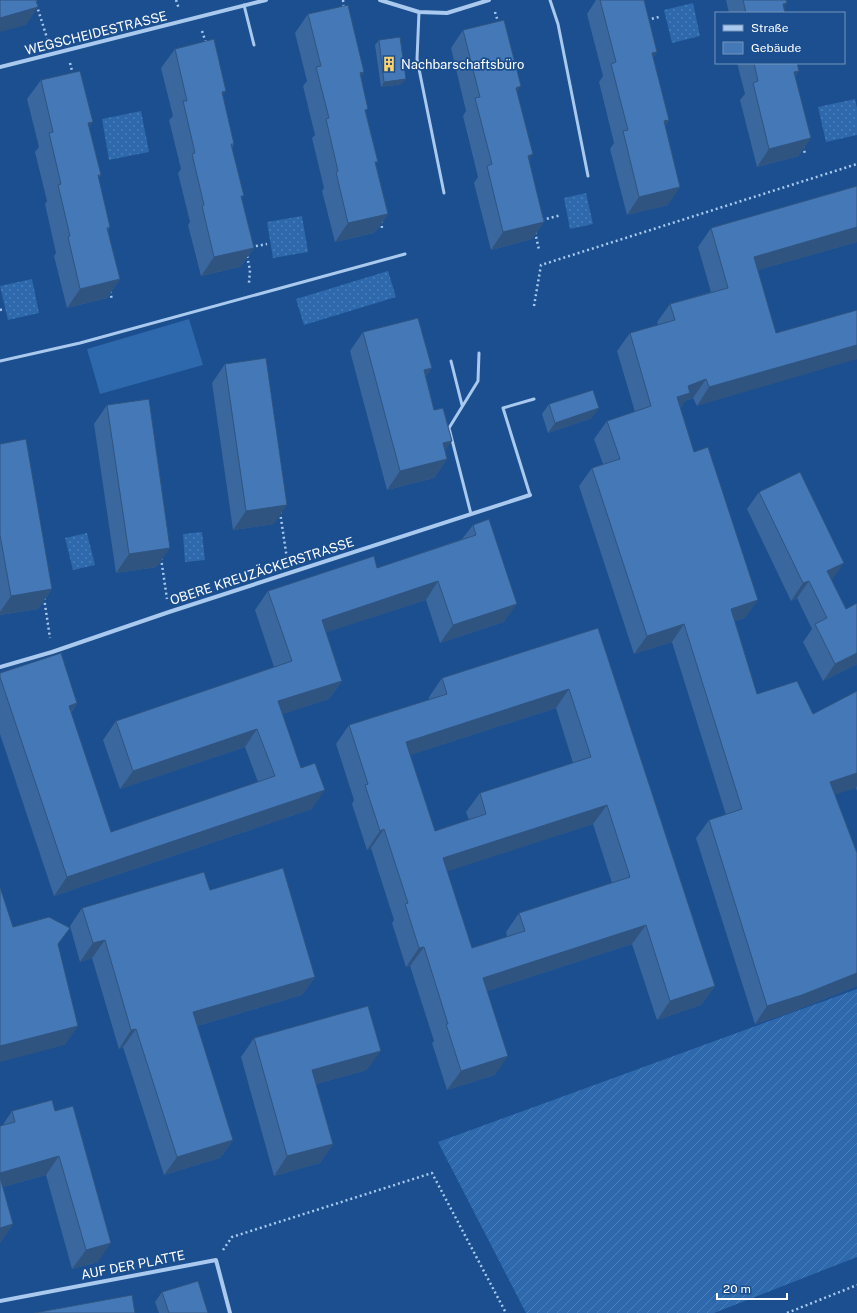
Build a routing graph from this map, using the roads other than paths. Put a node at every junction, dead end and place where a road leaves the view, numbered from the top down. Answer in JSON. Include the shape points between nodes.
{"nodes":[{"id":1,"x":266,"y":0,"type":"edge"},
{"id":2,"x":380,"y":0,"type":"edge"},
{"id":3,"x":489,"y":0,"type":"edge"},
{"id":4,"x":550,"y":0,"type":"edge"},
{"id":5,"x":244,"y":5,"type":"junction"},
{"id":6,"x":418,"y":12,"type":"junction"},
{"id":7,"x":254,"y":45,"type":"dead end"},
{"id":8,"x":0,"y":67,"type":"edge"},
{"id":9,"x":588,"y":176,"type":"dead end"},
{"id":10,"x":444,"y":193,"type":"dead end"},
{"id":11,"x":405,"y":254,"type":"dead end"},
{"id":12,"x":479,"y":353,"type":"dead end"},
{"id":13,"x":0,"y":361,"type":"edge"},
{"id":14,"x":451,"y":361,"type":"dead end"},
{"id":15,"x":534,"y":399,"type":"dead end"},
{"id":16,"x":462,"y":405,"type":"junction"},
{"id":17,"x":530,"y":495,"type":"joint"},
{"id":18,"x":471,"y":514,"type":"junction"},
{"id":19,"x":0,"y":667,"type":"edge"},
{"id":20,"x":0,"y":1301,"type":"edge"},
{"id":21,"x":230,"y":1313,"type":"edge"}],
"edges":[{"from":1,"to":5,"type":"street","name":"WEGSCHEIDESTRASSE"},
{"from":2,"to":6,"type":"street"},
{"from":3,"to":6,"type":"street","via":[[447,13]]},
{"from":4,"to":9,"type":"lane","via":[[558,24]]},
{"from":5,"to":7,"type":"lane"},
{"from":5,"to":8,"type":"street","name":"WEGSCHEIDESTRASSE"},
{"from":6,"to":10,"type":"lane","via":[[417,59]]},
{"from":11,"to":13,"type":"lane","via":[[80,343]]},
{"from":12,"to":16,"type":"lane","via":[[478,381]]},
{"from":14,"to":16,"type":"lane"},
{"from":15,"to":17,"type":"lane","via":[[503,408]]},
{"from":16,"to":18,"type":"lane","via":[[449,428]]},
{"from":17,"to":18,"type":"street","name":"OBERE KREUZÄCKERSTRASSE"},
{"from":18,"to":19,"type":"street","name":"OBERE KREUZÄCKERSTRASSE"},
{"from":20,"to":21,"type":"street","name":"AUF DER PLATTE","via":[[216,1260]]}]}
